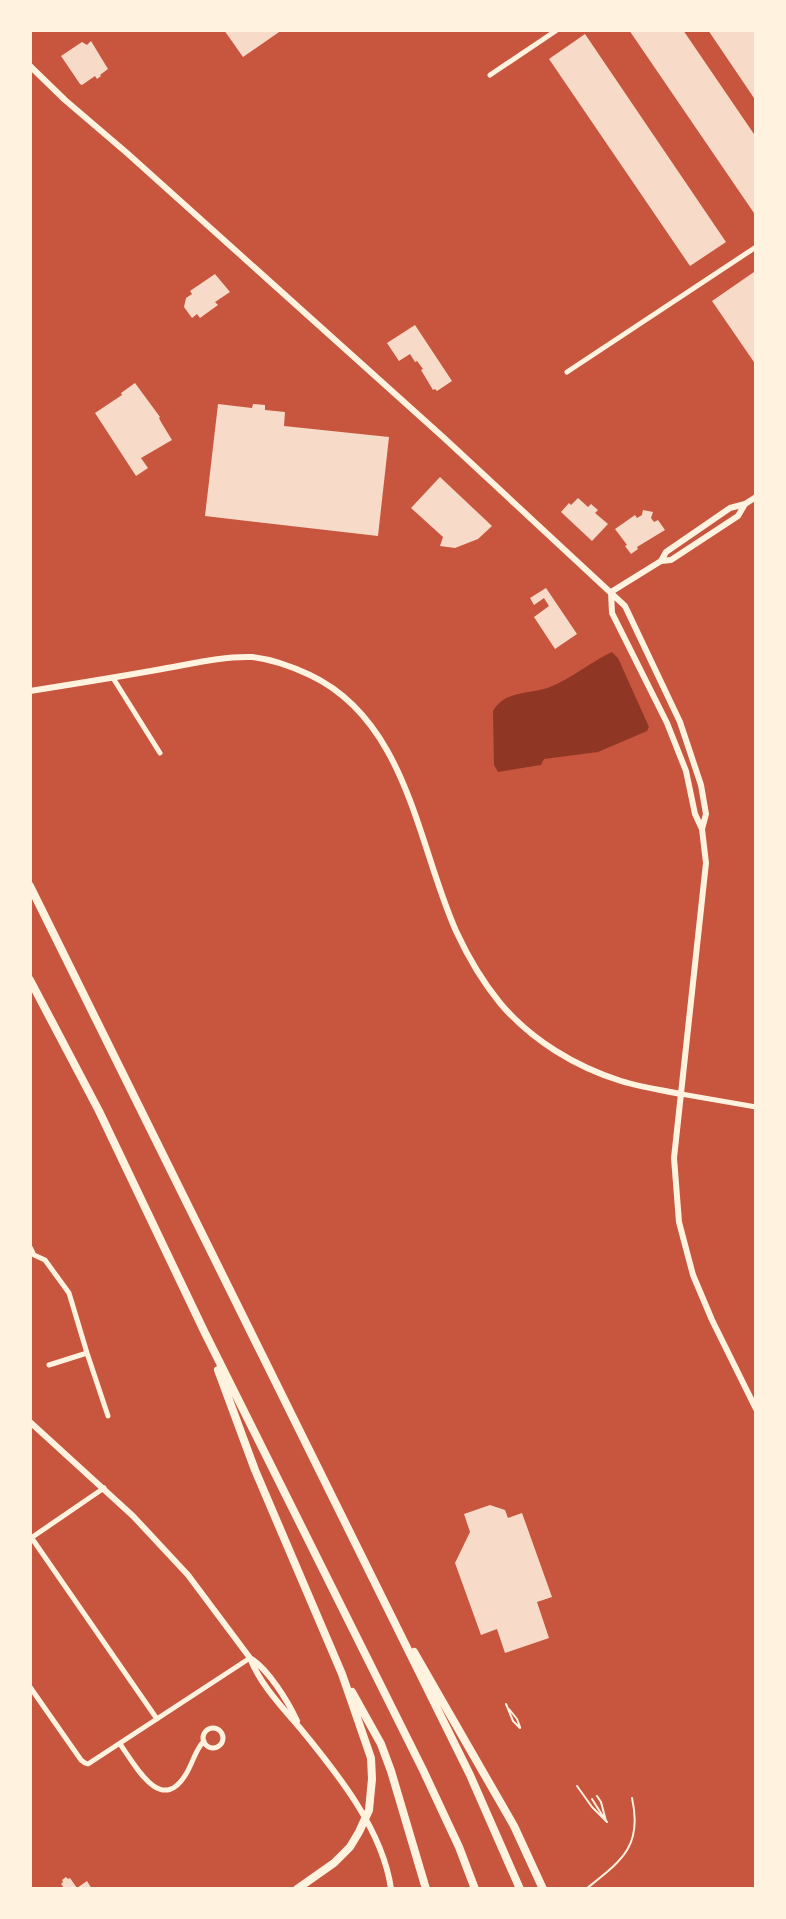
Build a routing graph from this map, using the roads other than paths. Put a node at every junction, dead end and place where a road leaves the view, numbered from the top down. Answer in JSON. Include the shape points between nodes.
{"nodes":[{"id":1,"x":557,"y":30,"type":"edge"},
{"id":2,"x":30,"y":66,"type":"edge"},
{"id":3,"x":490,"y":75,"type":"dead end"},
{"id":4,"x":756,"y":247,"type":"edge"},
{"id":5,"x":567,"y":372,"type":"dead end"},
{"id":6,"x":756,"y":497,"type":"edge"},
{"id":7,"x":611,"y":592,"type":"junction"},
{"id":8,"x":113,"y":678,"type":"junction"},
{"id":9,"x":30,"y":691,"type":"edge"},
{"id":10,"x":160,"y":753,"type":"dead end"},
{"id":11,"x":702,"y":829,"type":"junction"},
{"id":12,"x":30,"y":886,"type":"edge"},
{"id":13,"x":30,"y":980,"type":"edge"},
{"id":14,"x":681,"y":1094,"type":"junction"},
{"id":15,"x":756,"y":1107,"type":"edge"},
{"id":16,"x":30,"y":1247,"type":"edge"},
{"id":17,"x":32,"y":1256,"type":"edge"},
{"id":18,"x":204,"y":1331,"type":"junction"},
{"id":19,"x":87,"y":1353,"type":"junction"},
{"id":20,"x":49,"y":1365,"type":"dead end"},
{"id":21,"x":756,"y":1409,"type":"edge"},
{"id":22,"x":108,"y":1416,"type":"dead end"},
{"id":23,"x":30,"y":1422,"type":"edge"},
{"id":24,"x":104,"y":1488,"type":"junction"},
{"id":25,"x":30,"y":1538,"type":"edge"},
{"id":26,"x":382,"y":1596,"type":"junction"},
{"id":27,"x":250,"y":1658,"type":"junction"},
{"id":28,"x":342,"y":1674,"type":"junction"},
{"id":29,"x":30,"y":1687,"type":"edge"},
{"id":30,"x":506,"y":1704,"type":"dead end"},
{"id":31,"x":157,"y":1719,"type":"junction"},
{"id":32,"x":520,"y":1728,"type":"dead end"},
{"id":33,"x":204,"y":1741,"type":"dead end"},
{"id":34,"x":120,"y":1744,"type":"junction"},
{"id":35,"x":577,"y":1786,"type":"dead end"},
{"id":36,"x":597,"y":1796,"type":"dead end"},
{"id":37,"x":632,"y":1798,"type":"dead end"},
{"id":38,"x":592,"y":1799,"type":"dead end"},
{"id":39,"x":607,"y":1822,"type":"junction"},
{"id":40,"x":297,"y":1889,"type":"edge"},
{"id":41,"x":391,"y":1889,"type":"edge"},
{"id":42,"x":426,"y":1889,"type":"edge"},
{"id":43,"x":475,"y":1889,"type":"edge"},
{"id":44,"x":520,"y":1889,"type":"edge"},
{"id":45,"x":543,"y":1889,"type":"edge"},
{"id":46,"x":586,"y":1889,"type":"edge"}],
"edges":[{"from":1,"to":3,"type":"street"},
{"from":2,"to":7,"type":"main road"},
{"from":4,"to":5,"type":"street"},
{"from":6,"to":7,"type":"main road","via":[[738,516],[671,560]]},
{"from":7,"to":11,"type":"main road","via":[[612,613],[667,723]]},
{"from":7,"to":11,"type":"main road","via":[[625,606],[680,722],[701,785],[706,814]]},
{"from":8,"to":9,"type":"main road"},
{"from":8,"to":10,"type":"street"},
{"from":8,"to":14,"type":"main road","via":[[253,657],[323,681],[378,733],[397,769],[455,930],[475,971],[502,1005],[578,1065],[622,1082]]},
{"from":11,"to":14,"type":"main road","via":[[706,863]]},
{"from":12,"to":26,"type":"highway"},
{"from":13,"to":18,"type":"highway"},
{"from":14,"to":15,"type":"street"},
{"from":14,"to":21,"type":"main road","via":[[674,1158],[679,1222],[693,1275]]},
{"from":16,"to":17,"type":"street"},
{"from":17,"to":19,"type":"street","via":[[45,1260],[69,1293]]},
{"from":18,"to":28,"type":"highway","via":[[255,1470]]},
{"from":18,"to":43,"type":"highway","via":[[423,1770]]},
{"from":19,"to":20,"type":"street"},
{"from":19,"to":22,"type":"street"},
{"from":23,"to":24,"type":"main road"},
{"from":24,"to":25,"type":"street"},
{"from":24,"to":27,"type":"main road","via":[[188,1575]]},
{"from":25,"to":31,"type":"street"},
{"from":26,"to":44,"type":"highway"},
{"from":26,"to":45,"type":"highway","via":[[514,1826]]},
{"from":27,"to":31,"type":"street"},
{"from":27,"to":41,"type":"main road","via":[[273,1682],[367,1822]]},
{"from":28,"to":40,"type":"highway","via":[[371,1758],[369,1810],[350,1847]]},
{"from":28,"to":42,"type":"highway","via":[[381,1744]]},
{"from":29,"to":34,"type":"street","via":[[85,1763]]},
{"from":30,"to":32,"type":"lane"},
{"from":31,"to":34,"type":"street"},
{"from":33,"to":34,"type":"street","via":[[177,1786],[164,1791],[144,1777]]},
{"from":35,"to":39,"type":"lane"},
{"from":36,"to":39,"type":"lane"},
{"from":37,"to":46,"type":"lane","via":[[636,1827],[631,1843],[618,1864]]},
{"from":38,"to":39,"type":"lane"}]}
